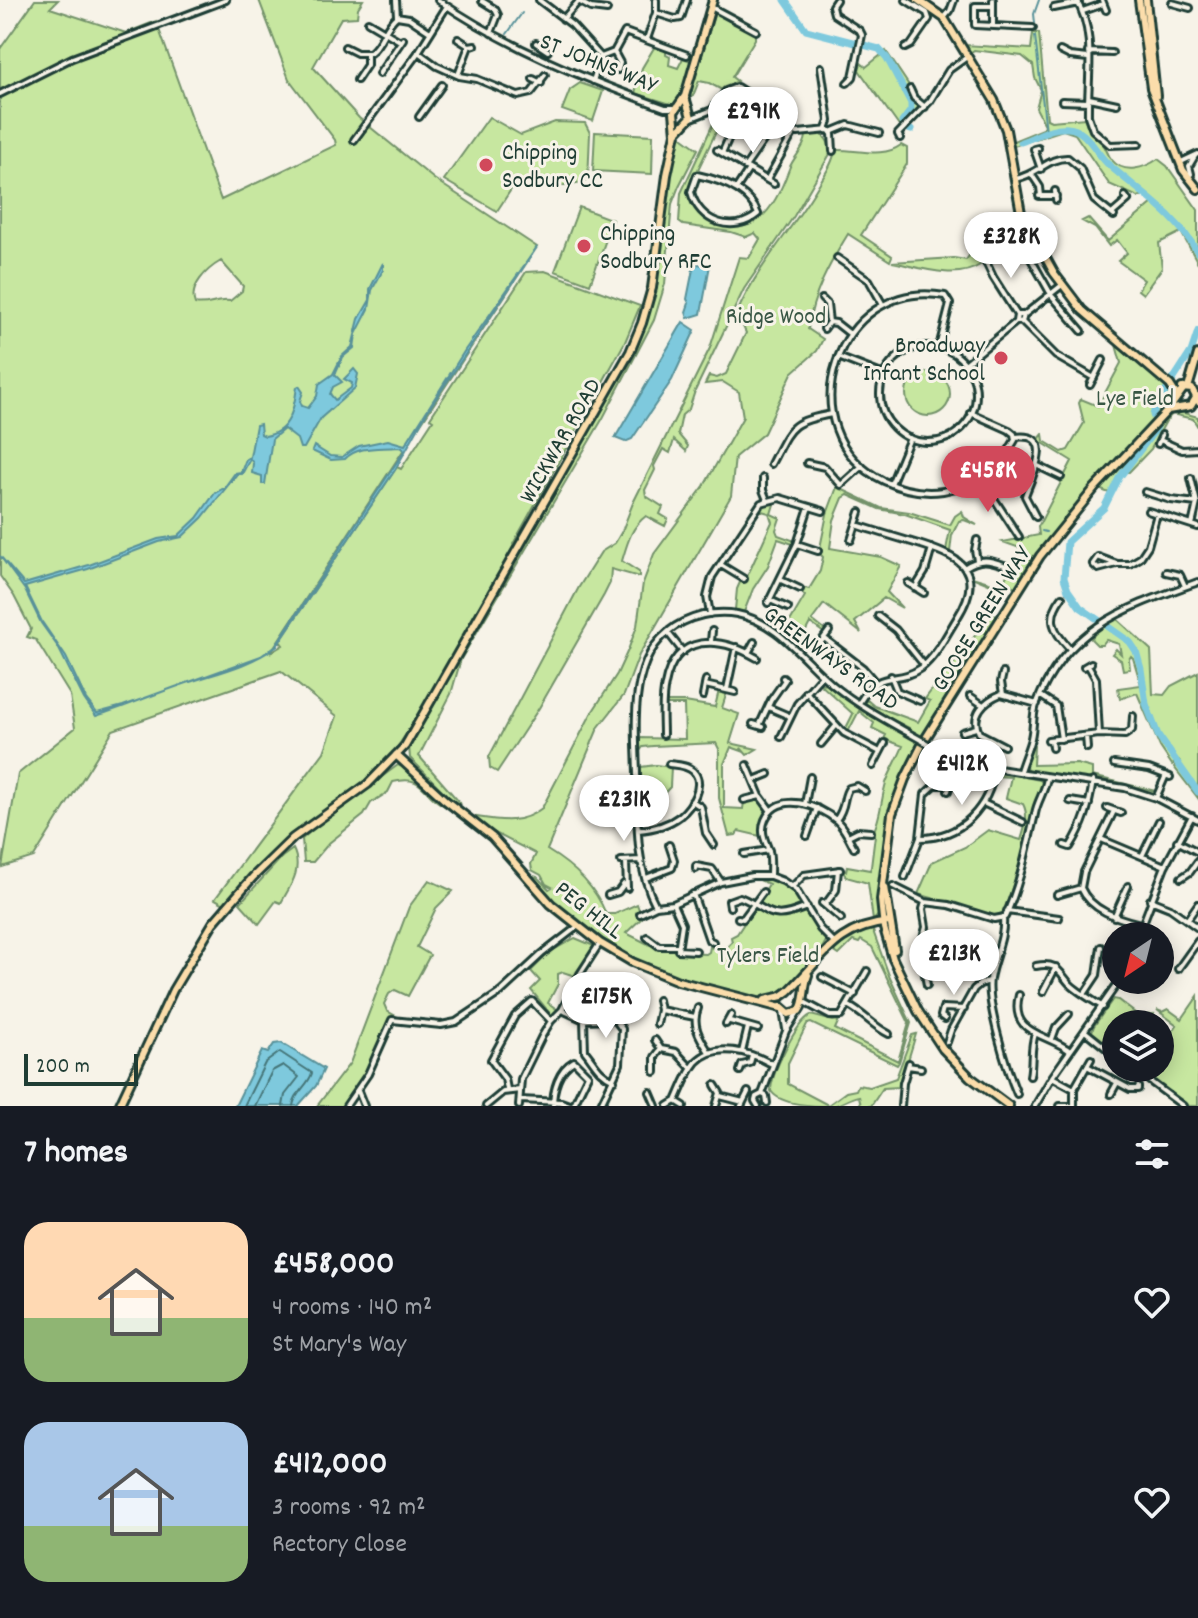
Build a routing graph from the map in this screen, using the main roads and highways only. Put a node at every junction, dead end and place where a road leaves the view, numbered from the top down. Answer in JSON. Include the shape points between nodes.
{"nodes":[{"id":1,"x":918,"y":0,"type":"edge"},
{"id":2,"x":1139,"y":0,"type":"edge"},
{"id":3,"x":1146,"y":0,"type":"edge"},
{"id":4,"x":711,"y":2,"type":"edge"},
{"id":5,"x":685,"y":96,"type":"junction"},
{"id":6,"x":1156,"y":100,"type":"junction"},
{"id":7,"x":678,"y":107,"type":"junction"},
{"id":8,"x":689,"y":108,"type":"junction"},
{"id":9,"x":675,"y":119,"type":"junction"},
{"id":10,"x":688,"y":121,"type":"junction"},
{"id":11,"x":676,"y":133,"type":"junction"},
{"id":12,"x":1181,"y":162,"type":"junction"},
{"id":13,"x":1198,"y":187,"type":"edge"},
{"id":14,"x":1198,"y":354,"type":"edge"},
{"id":15,"x":1198,"y":368,"type":"edge"},
{"id":16,"x":1167,"y":382,"type":"junction"},
{"id":17,"x":1186,"y":388,"type":"junction"},
{"id":18,"x":1178,"y":397,"type":"junction"},
{"id":19,"x":1197,"y":397,"type":"edge"},
{"id":20,"x":1188,"y":406,"type":"junction"},
{"id":21,"x":1168,"y":410,"type":"junction"},
{"id":22,"x":1197,"y":412,"type":"edge"},
{"id":23,"x":398,"y":753,"type":"junction"},
{"id":24,"x":886,"y":922,"type":"junction"},
{"id":25,"x":874,"y":923,"type":"junction"},
{"id":26,"x":893,"y":959,"type":"junction"},
{"id":27,"x":809,"y":972,"type":"junction"},
{"id":28,"x":899,"y":973,"type":"junction"},
{"id":29,"x":789,"y":991,"type":"junction"},
{"id":30,"x":782,"y":996,"type":"junction"},
{"id":31,"x":803,"y":999,"type":"junction"},
{"id":32,"x":759,"y":1001,"type":"junction"},
{"id":33,"x":782,"y":1010,"type":"junction"},
{"id":34,"x":119,"y":1106,"type":"edge"},
{"id":35,"x":1009,"y":1106,"type":"edge"}],
"edges":[{"from":1,"to":16,"type":"main road","via":[[944,18],[994,100],[1008,140],[1019,205],[1056,276],[1084,312]]},
{"from":2,"to":6,"type":"main road"},
{"from":3,"to":6,"type":"main road"},
{"from":4,"to":5,"type":"main road","name":"WICKWAR ROAD"},
{"from":5,"to":7,"type":"main road","name":"WICKWAR ROAD"},
{"from":5,"to":8,"type":"main road","name":"WICKWAR ROAD"},
{"from":6,"to":12,"type":"main road"},
{"from":7,"to":8,"type":"main road"},
{"from":7,"to":9,"type":"main road","name":"WICKWAR ROAD"},
{"from":8,"to":10,"type":"main road","name":"WICKWAR ROAD"},
{"from":9,"to":10,"type":"main road"},
{"from":9,"to":11,"type":"main road","name":"WICKWAR ROAD"},
{"from":10,"to":11,"type":"main road"},
{"from":11,"to":23,"type":"main road","name":"WICKWAR ROAD","via":[[652,288],[635,340]]},
{"from":12,"to":13,"type":"main road"},
{"from":12,"to":13,"type":"main road"},
{"from":14,"to":17,"type":"main road"},
{"from":15,"to":19,"type":"main road"},
{"from":16,"to":17,"type":"main road"},
{"from":16,"to":18,"type":"main road"},
{"from":17,"to":18,"type":"main road"},
{"from":17,"to":19,"type":"main road"},
{"from":18,"to":20,"type":"main road"},
{"from":18,"to":21,"type":"main road","name":"GOOSE GREEN WAY"},
{"from":19,"to":20,"type":"main road"},
{"from":20,"to":21,"type":"main road","name":"GOOSE GREEN WAY"},
{"from":20,"to":22,"type":"main road"},
{"from":21,"to":24,"type":"main road","name":"GOOSE GREEN WAY","via":[[1044,551],[924,741],[892,814],[881,900]]},
{"from":23,"to":32,"type":"main road","name":"PEG HILL","via":[[495,840],[542,896],[600,943],[678,981]]},
{"from":23,"to":34,"type":"main road","name":"WICKWAR ROAD","via":[[368,784],[293,838],[213,923],[173,990]]},
{"from":24,"to":25,"type":"main road"},
{"from":24,"to":26,"type":"main road","name":"GOOSE GREEN WAY"},
{"from":24,"to":28,"type":"main road","name":"GOOSE GREEN WAY"},
{"from":25,"to":26,"type":"main road"},
{"from":25,"to":27,"type":"main road","via":[[851,930]]},
{"from":26,"to":28,"type":"main road","name":"GOOSE GREEN WAY"},
{"from":27,"to":29,"type":"main road"},
{"from":27,"to":31,"type":"main road"},
{"from":28,"to":35,"type":"main road","name":"GOOSE GREEN WAY","via":[[943,1049]]},
{"from":29,"to":30,"type":"main road"},
{"from":29,"to":31,"type":"main road"},
{"from":30,"to":32,"type":"main road"},
{"from":30,"to":33,"type":"main road"},
{"from":31,"to":33,"type":"main road","via":[[798,1012]]},
{"from":32,"to":33,"type":"main road","name":"PEG HILL"}]}
